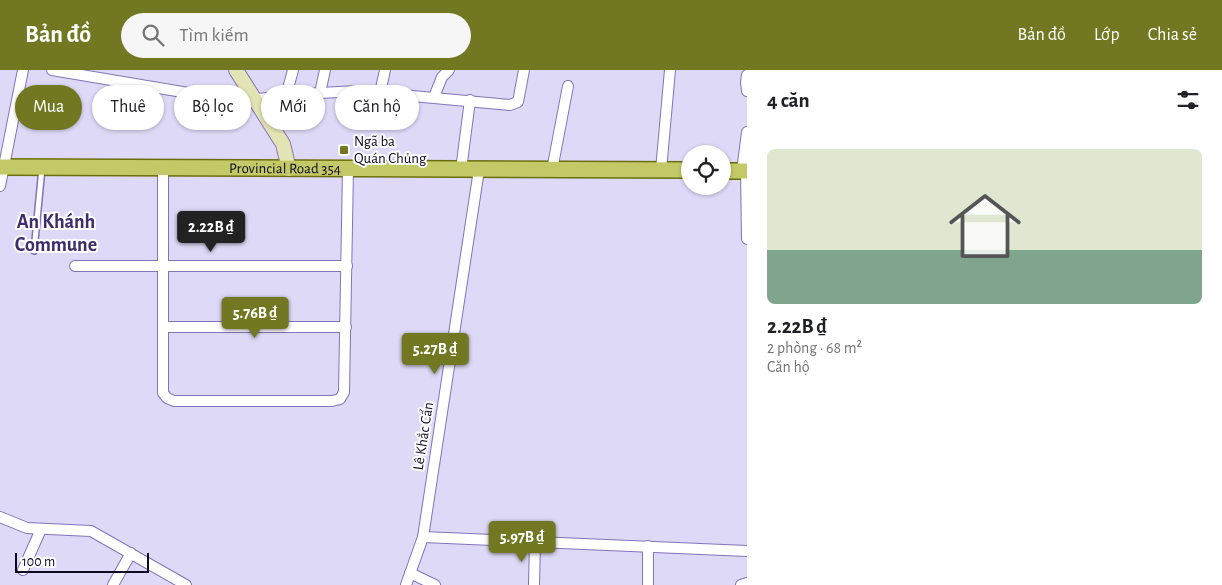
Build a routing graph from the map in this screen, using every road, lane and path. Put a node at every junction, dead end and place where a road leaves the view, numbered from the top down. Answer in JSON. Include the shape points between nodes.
{"nodes":[{"id":1,"x":23,"y":70,"type":"edge"},
{"id":2,"x":52,"y":70,"type":"edge"},
{"id":3,"x":236,"y":70,"type":"edge"},
{"id":4,"x":293,"y":70,"type":"edge"},
{"id":5,"x":325,"y":70,"type":"edge"},
{"id":6,"x":385,"y":70,"type":"edge"},
{"id":7,"x":450,"y":70,"type":"edge"},
{"id":8,"x":524,"y":70,"type":"edge"},
{"id":9,"x":670,"y":70,"type":"edge"},
{"id":10,"x":747,"y":75,"type":"edge"},
{"id":11,"x":289,"y":85,"type":"edge"},
{"id":12,"x":322,"y":85,"type":"edge"},
{"id":13,"x":382,"y":85,"type":"edge"},
{"id":14,"x":568,"y":86,"type":"dead end"},
{"id":15,"x":747,"y":91,"type":"edge"},
{"id":16,"x":419,"y":96,"type":"edge"},
{"id":17,"x":434,"y":97,"type":"junction"},
{"id":18,"x":261,"y":98,"type":"edge"},
{"id":19,"x":255,"y":99,"type":"junction"},
{"id":20,"x":470,"y":100,"type":"junction"},
{"id":21,"x":747,"y":132,"type":"edge"},
{"id":22,"x":2,"y":167,"type":"edge"},
{"id":23,"x":42,"y":168,"type":"junction"},
{"id":24,"x":163,"y":168,"type":"junction"},
{"id":25,"x":289,"y":169,"type":"junction"},
{"id":26,"x":348,"y":169,"type":"junction"},
{"id":27,"x":461,"y":170,"type":"junction"},
{"id":28,"x":479,"y":170,"type":"junction"},
{"id":29,"x":552,"y":170,"type":"junction"},
{"id":30,"x":661,"y":170,"type":"junction"},
{"id":31,"x":681,"y":170,"type":"edge"},
{"id":32,"x":731,"y":171,"type":"edge"},
{"id":33,"x":745,"y":171,"type":"edge"},
{"id":34,"x":0,"y":186,"type":"edge"},
{"id":35,"x":747,"y":239,"type":"edge"},
{"id":36,"x":34,"y":250,"type":"dead end"},
{"id":37,"x":164,"y":265,"type":"junction"},
{"id":38,"x":75,"y":266,"type":"dead end"},
{"id":39,"x":347,"y":266,"type":"junction"},
{"id":40,"x":164,"y":327,"type":"junction"},
{"id":41,"x":346,"y":327,"type":"junction"},
{"id":42,"x":0,"y":517,"type":"edge"},
{"id":43,"x":41,"y":529,"type":"junction"},
{"id":44,"x":423,"y":537,"type":"junction"},
{"id":45,"x":535,"y":542,"type":"junction"},
{"id":46,"x":648,"y":546,"type":"junction"},
{"id":47,"x":747,"y":551,"type":"edge"},
{"id":48,"x":131,"y":553,"type":"junction"},
{"id":49,"x":23,"y":570,"type":"dead end"},
{"id":50,"x":410,"y":573,"type":"junction"},
{"id":51,"x":747,"y":583,"type":"edge"},
{"id":52,"x":113,"y":585,"type":"edge"},
{"id":53,"x":186,"y":585,"type":"edge"},
{"id":54,"x":406,"y":585,"type":"edge"},
{"id":55,"x":436,"y":585,"type":"edge"},
{"id":56,"x":534,"y":585,"type":"edge"},
{"id":57,"x":648,"y":585,"type":"edge"},
{"id":58,"x":741,"y":585,"type":"edge"}],
"edges":[{"from":1,"to":22,"type":"street"},
{"from":2,"to":19,"type":"street","via":[[236,101]]},
{"from":3,"to":19,"type":"main road"},
{"from":4,"to":11,"type":"street"},
{"from":5,"to":12,"type":"street"},
{"from":6,"to":13,"type":"street"},
{"from":7,"to":17,"type":"street","via":[[442,77]]},
{"from":8,"to":20,"type":"street","via":[[518,102],[510,105]]},
{"from":9,"to":30,"type":"street"},
{"from":10,"to":15,"type":"street"},
{"from":14,"to":29,"type":"street"},
{"from":16,"to":17,"type":"street"},
{"from":17,"to":20,"type":"street"},
{"from":18,"to":19,"type":"street"},
{"from":19,"to":25,"type":"main road","via":[[283,144]]},
{"from":20,"to":27,"type":"street"},
{"from":21,"to":33,"type":"street"},
{"from":22,"to":23,"type":"main road","name":"Provincial Road 354"},
{"from":22,"to":34,"type":"street"},
{"from":23,"to":24,"type":"main road","name":"Provincial Road 354"},
{"from":23,"to":36,"type":"lane"},
{"from":24,"to":25,"type":"main road","name":"Provincial Road 354"},
{"from":24,"to":37,"type":"street"},
{"from":25,"to":26,"type":"main road","name":"Provincial Road 354"},
{"from":26,"to":27,"type":"main road","name":"Provincial Road 354"},
{"from":26,"to":39,"type":"street"},
{"from":27,"to":28,"type":"main road","name":"Provincial Road 354"},
{"from":28,"to":29,"type":"main road","name":"Provincial Road 354"},
{"from":28,"to":44,"type":"street","name":"Lê Khắc Cẩn"},
{"from":29,"to":30,"type":"main road","name":"Provincial Road 354"},
{"from":30,"to":31,"type":"main road","name":"Provincial Road 354"},
{"from":32,"to":33,"type":"main road"},
{"from":33,"to":35,"type":"street"},
{"from":37,"to":38,"type":"street"},
{"from":37,"to":39,"type":"street"},
{"from":37,"to":40,"type":"street"},
{"from":39,"to":41,"type":"street"},
{"from":40,"to":41,"type":"street"},
{"from":40,"to":41,"type":"street","via":[[163,393],[167,398],[174,401],[332,401],[340,399],[344,392]]},
{"from":42,"to":43,"type":"street","via":[[20,526]]},
{"from":43,"to":48,"type":"street","via":[[92,531]]},
{"from":43,"to":49,"type":"street"},
{"from":44,"to":45,"type":"street"},
{"from":44,"to":50,"type":"street","name":"Lê Khắc Cẩn"},
{"from":45,"to":46,"type":"street"},
{"from":45,"to":56,"type":"street"},
{"from":46,"to":47,"type":"street"},
{"from":46,"to":57,"type":"street"},
{"from":48,"to":52,"type":"street"},
{"from":48,"to":53,"type":"street"},
{"from":50,"to":54,"type":"street","name":"Lê Khắc Cẩn"},
{"from":50,"to":55,"type":"street"},
{"from":51,"to":58,"type":"street"}]}
